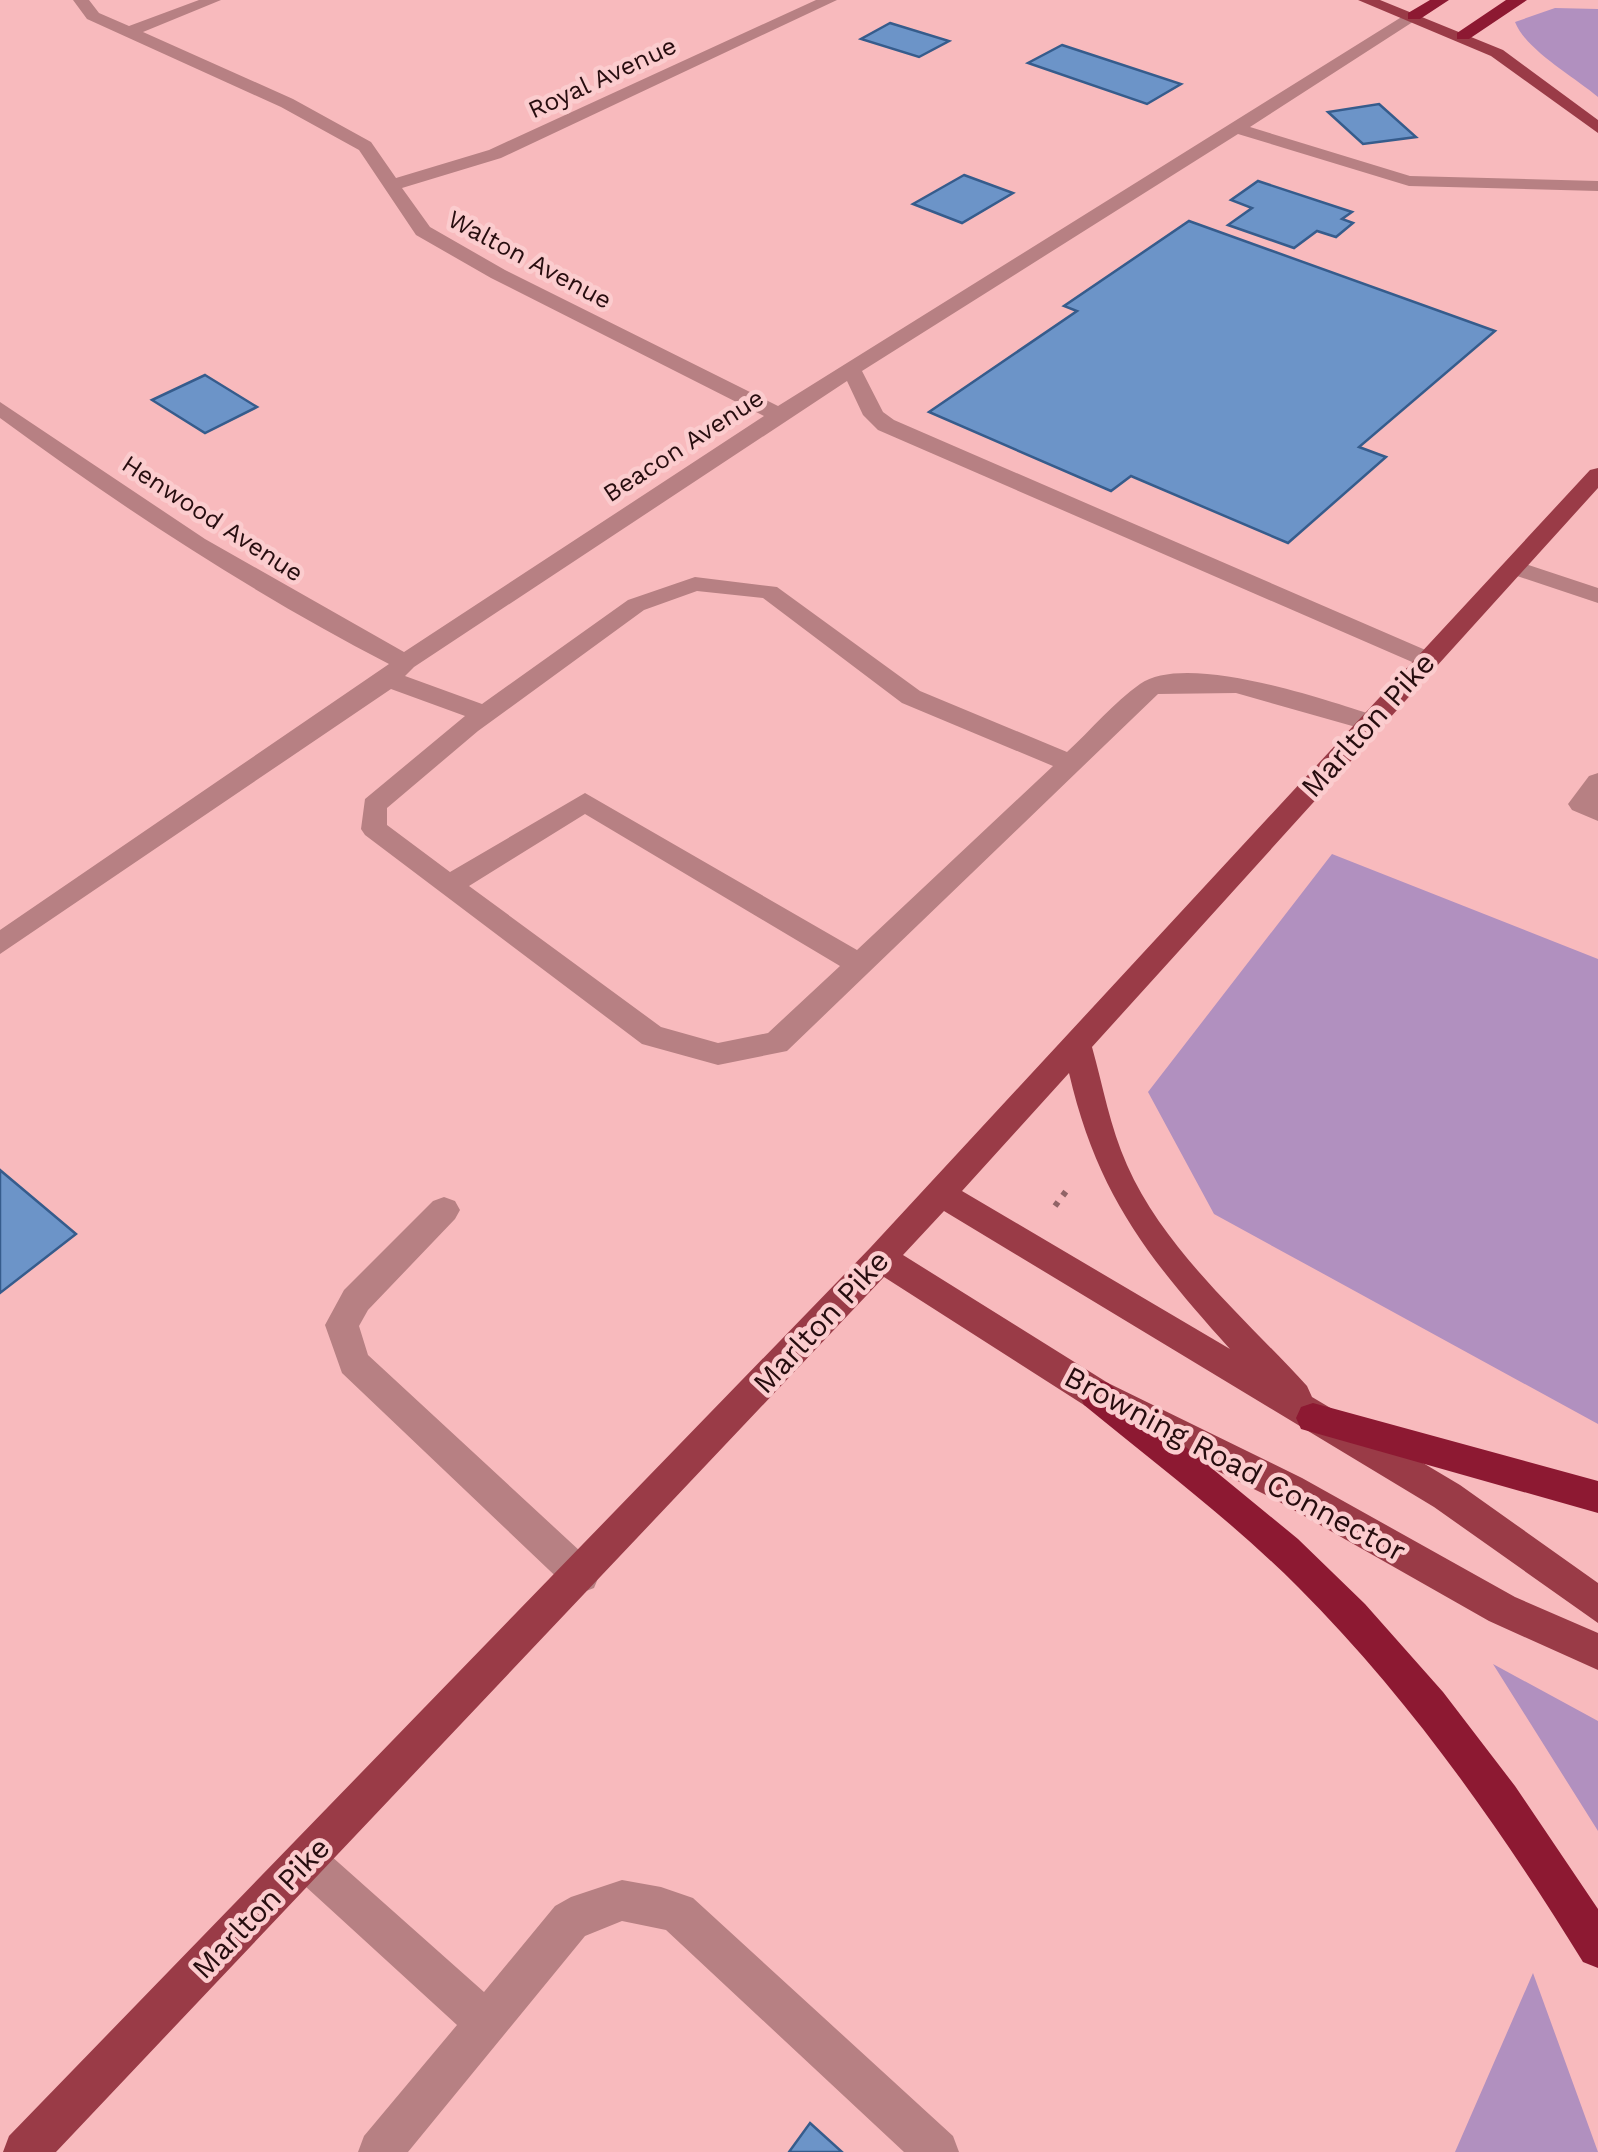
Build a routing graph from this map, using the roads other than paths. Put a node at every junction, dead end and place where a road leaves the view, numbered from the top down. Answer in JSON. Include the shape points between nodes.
{"nodes":[{"id":1,"x":81,"y":0,"type":"edge"},
{"id":2,"x":212,"y":0,"type":"edge"},
{"id":3,"x":829,"y":0,"type":"edge"},
{"id":4,"x":1366,"y":0,"type":"edge"},
{"id":5,"x":1441,"y":0,"type":"edge"},
{"id":6,"x":1519,"y":0,"type":"edge"},
{"id":7,"x":1414,"y":16,"type":"junction"},
{"id":8,"x":132,"y":30,"type":"junction"},
{"id":9,"x":1463,"y":36,"type":"junction"},
{"id":10,"x":1236,"y":128,"type":"junction"},
{"id":11,"x":1598,"y":128,"type":"edge"},
{"id":12,"x":392,"y":185,"type":"junction"},
{"id":13,"x":1598,"y":186,"type":"edge"},
{"id":14,"x":850,"y":369,"type":"junction"},
{"id":15,"x":0,"y":408,"type":"edge"},
{"id":16,"x":779,"y":414,"type":"junction"},
{"id":17,"x":1598,"y":475,"type":"edge"},
{"id":18,"x":1513,"y":567,"type":"junction"},
{"id":19,"x":1598,"y":596,"type":"edge"},
{"id":20,"x":1428,"y":660,"type":"junction"},
{"id":21,"x":397,"y":671,"type":"junction"},
{"id":22,"x":486,"y":714,"type":"junction"},
{"id":23,"x":1370,"y":723,"type":"junction"},
{"id":24,"x":1067,"y":762,"type":"junction"},
{"id":25,"x":1598,"y":782,"type":"edge"},
{"id":26,"x":1598,"y":812,"type":"edge"},
{"id":27,"x":450,"y":885,"type":"junction"},
{"id":28,"x":0,"y":944,"type":"edge"},
{"id":29,"x":858,"y":964,"type":"junction"},
{"id":30,"x":1076,"y":1044,"type":"junction"},
{"id":31,"x":940,"y":1193,"type":"junction"},
{"id":32,"x":444,"y":1210,"type":"dead end"},
{"id":33,"x":882,"y":1258,"type":"junction"},
{"id":34,"x":1096,"y":1394,"type":"junction"},
{"id":35,"x":1313,"y":1418,"type":"junction"},
{"id":36,"x":1598,"y":1497,"type":"edge"},
{"id":37,"x":581,"y":1576,"type":"junction"},
{"id":38,"x":1598,"y":1605,"type":"edge"},
{"id":39,"x":1598,"y":1652,"type":"edge"},
{"id":40,"x":307,"y":1860,"type":"junction"},
{"id":41,"x":1598,"y":1947,"type":"edge"},
{"id":42,"x":486,"y":2023,"type":"junction"},
{"id":43,"x":25,"y":2152,"type":"edge"},
{"id":44,"x":380,"y":2152,"type":"edge"},
{"id":45,"x":938,"y":2152,"type":"edge"}],
"edges":[{"from":1,"to":8,"type":"street","name":"Walton Avenue","via":[[93,16]]},
{"from":2,"to":8,"type":"street"},
{"from":3,"to":12,"type":"street","name":"Royal Avenue","via":[[494,154]]},
{"from":4,"to":7,"type":"main road"},
{"from":5,"to":7,"type":"highway"},
{"from":6,"to":9,"type":"highway"},
{"from":7,"to":9,"type":"main road"},
{"from":7,"to":10,"type":"street","name":"Beacon Avenue"},
{"from":8,"to":12,"type":"street","name":"Walton Avenue","via":[[365,146]]},
{"from":9,"to":11,"type":"main road","via":[[1515,64]]},
{"from":10,"to":13,"type":"street","via":[[1408,181]]},
{"from":10,"to":14,"type":"street","name":"Beacon Avenue"},
{"from":12,"to":16,"type":"street","name":"Walton Avenue","via":[[423,231]]},
{"from":14,"to":16,"type":"street","name":"Beacon Avenue"},
{"from":14,"to":20,"type":"street","via":[[886,425]]},
{"from":15,"to":21,"type":"street","name":"Henwood Avenue"},
{"from":16,"to":21,"type":"street","name":"Beacon Avenue"},
{"from":17,"to":18,"type":"main road","name":"Marlton Pike"},
{"from":18,"to":19,"type":"street"},
{"from":18,"to":20,"type":"main road","name":"Marlton Pike"},
{"from":20,"to":23,"type":"main road","name":"Marlton Pike"},
{"from":21,"to":22,"type":"street","name":"Henwood Avenue"},
{"from":21,"to":28,"type":"street","name":"Beacon Avenue"},
{"from":22,"to":24,"type":"street","via":[[636,605],[695,584],[769,592],[911,697]]},
{"from":22,"to":27,"type":"street","via":[[374,804],[374,829]]},
{"from":23,"to":24,"type":"street","via":[[1247,684],[1189,680],[1151,687]]},
{"from":23,"to":30,"type":"main road","name":"Marlton Pike"},
{"from":24,"to":29,"type":"street"},
{"from":25,"to":26,"type":"street","via":[[1580,804]]},
{"from":27,"to":29,"type":"street","via":[[584,802]]},
{"from":27,"to":29,"type":"street","via":[[652,1036],[718,1054],[777,1043]]},
{"from":30,"to":31,"type":"main road","name":"Marlton Pike"},
{"from":30,"to":35,"type":"main road","via":[[1121,1186]]},
{"from":31,"to":33,"type":"main road","name":"Marlton Pike"},
{"from":31,"to":35,"type":"main road"},
{"from":32,"to":37,"type":"street","via":[[356,1300],[342,1326],[354,1363]]},
{"from":33,"to":34,"type":"main road","name":"Browning Road Connector"},
{"from":33,"to":37,"type":"main road","name":"Marlton Pike"},
{"from":34,"to":39,"type":"main road","name":"Browning Road Connector","via":[[1288,1489],[1502,1609]]},
{"from":34,"to":41,"type":"highway","via":[[1314,1577],[1451,1733],[1534,1844]]},
{"from":35,"to":36,"type":"highway"},
{"from":35,"to":38,"type":"main road","via":[[1447,1496]]},
{"from":37,"to":40,"type":"main road","name":"Marlton Pike"},
{"from":40,"to":42,"type":"street"},
{"from":40,"to":43,"type":"main road","name":"Marlton Pike"},
{"from":42,"to":44,"type":"street"},
{"from":42,"to":45,"type":"street","via":[[570,1921],[603,1900],[642,1902],[678,1913]]}]}
